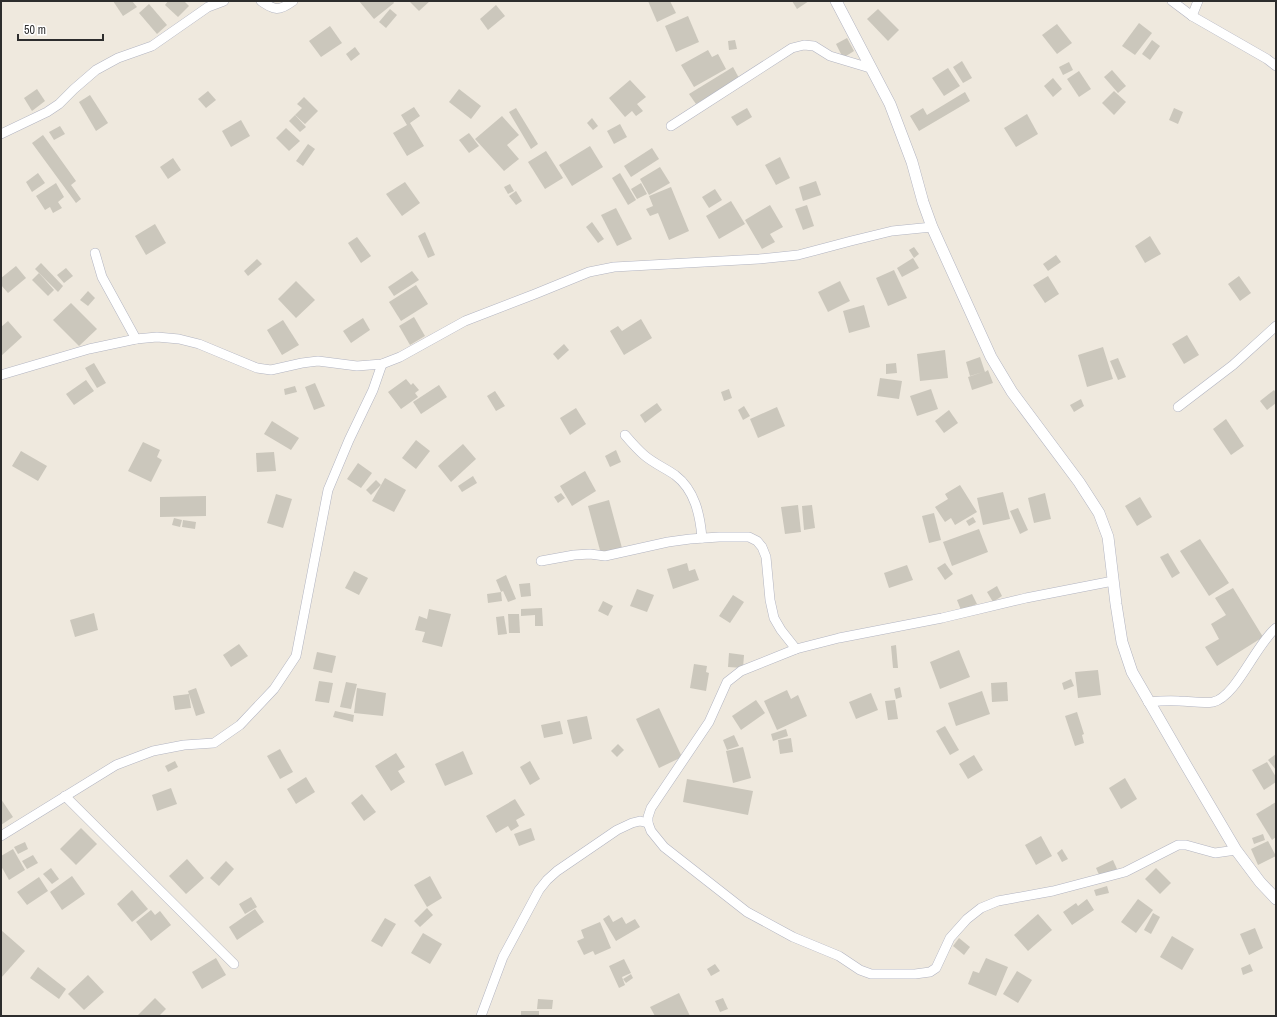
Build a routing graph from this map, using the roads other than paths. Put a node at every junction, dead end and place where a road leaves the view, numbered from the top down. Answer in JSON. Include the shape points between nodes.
{"nodes":[{"id":1,"x":224,"y":1,"type":"edge"},
{"id":2,"x":260,"y":1,"type":"edge"},
{"id":3,"x":293,"y":1,"type":"edge"},
{"id":4,"x":836,"y":1,"type":"edge"},
{"id":5,"x":1172,"y":1,"type":"edge"},
{"id":6,"x":1198,"y":1,"type":"edge"},
{"id":7,"x":1192,"y":16,"type":"junction"},
{"id":8,"x":1276,"y":66,"type":"edge"},
{"id":9,"x":870,"y":68,"type":"junction"},
{"id":10,"x":671,"y":126,"type":"dead end"},
{"id":11,"x":1,"y":134,"type":"edge"},
{"id":12,"x":932,"y":227,"type":"junction"},
{"id":13,"x":95,"y":253,"type":"dead end"},
{"id":14,"x":1276,"y":326,"type":"edge"},
{"id":15,"x":136,"y":339,"type":"junction"},
{"id":16,"x":382,"y":364,"type":"junction"},
{"id":17,"x":1,"y":375,"type":"edge"},
{"id":18,"x":1178,"y":407,"type":"dead end"},
{"id":19,"x":625,"y":435,"type":"dead end"},
{"id":20,"x":702,"y":538,"type":"junction"},
{"id":21,"x":541,"y":562,"type":"dead end"},
{"id":22,"x":1113,"y":581,"type":"junction"},
{"id":23,"x":1276,"y":628,"type":"edge"},
{"id":24,"x":796,"y":649,"type":"junction"},
{"id":25,"x":1148,"y":702,"type":"junction"},
{"id":26,"x":65,"y":796,"type":"junction"},
{"id":27,"x":648,"y":823,"type":"junction"},
{"id":28,"x":1,"y":836,"type":"edge"},
{"id":29,"x":1236,"y":850,"type":"junction"},
{"id":30,"x":1276,"y":899,"type":"edge"},
{"id":31,"x":234,"y":964,"type":"dead end"},
{"id":32,"x":480,"y":1016,"type":"edge"}],
"edges":[{"from":1,"to":11,"type":"street","via":[[208,7],[152,46],[118,58],[96,70],[59,104]]},
{"from":2,"to":3,"type":"street","via":[[271,8],[280,8]]},
{"from":4,"to":9,"type":"street"},
{"from":5,"to":7,"type":"street"},
{"from":6,"to":7,"type":"street"},
{"from":7,"to":8,"type":"street"},
{"from":9,"to":10,"type":"street","via":[[830,56],[814,46],[792,48]]},
{"from":9,"to":12,"type":"street","via":[[890,104],[912,162]]},
{"from":12,"to":16,"type":"street","via":[[892,231],[798,255],[614,267],[589,272],[464,321],[400,357]]},
{"from":12,"to":22,"type":"street","via":[[990,357],[1012,392],[1099,512],[1108,537]]},
{"from":13,"to":15,"type":"street","via":[[102,277]]},
{"from":14,"to":18,"type":"street","via":[[1233,365]]},
{"from":15,"to":16,"type":"street","via":[[179,339],[199,344],[257,368],[271,370],[318,361],[357,366]]},
{"from":15,"to":17,"type":"street","via":[[89,349]]},
{"from":16,"to":26,"type":"street","via":[[328,490],[296,656],[274,689],[240,725],[214,742],[153,751],[116,765]]},
{"from":19,"to":20,"type":"street","via":[[644,455],[685,485],[698,510]]},
{"from":20,"to":21,"type":"street","via":[[668,542],[605,556],[574,555]]},
{"from":20,"to":24,"type":"street","via":[[749,537],[757,541],[766,557],[774,618]]},
{"from":22,"to":24,"type":"street"},
{"from":22,"to":25,"type":"street","via":[[1122,642],[1132,672]]},
{"from":23,"to":25,"type":"street","via":[[1224,697],[1214,702],[1202,703],[1178,700]]},
{"from":24,"to":27,"type":"street","via":[[741,671],[727,682],[709,722],[651,808]]},
{"from":25,"to":29,"type":"street"},
{"from":26,"to":28,"type":"street"},
{"from":26,"to":31,"type":"street"},
{"from":27,"to":29,"type":"street","via":[[664,847],[747,912],[871,974],[930,972],[936,968],[950,938],[967,919],[981,908],[998,901],[1053,891],[1124,872],[1178,845],[1186,844],[1215,853]]},
{"from":27,"to":32,"type":"street","via":[[632,823],[617,830],[547,880],[503,957]]},
{"from":29,"to":30,"type":"street"}]}
